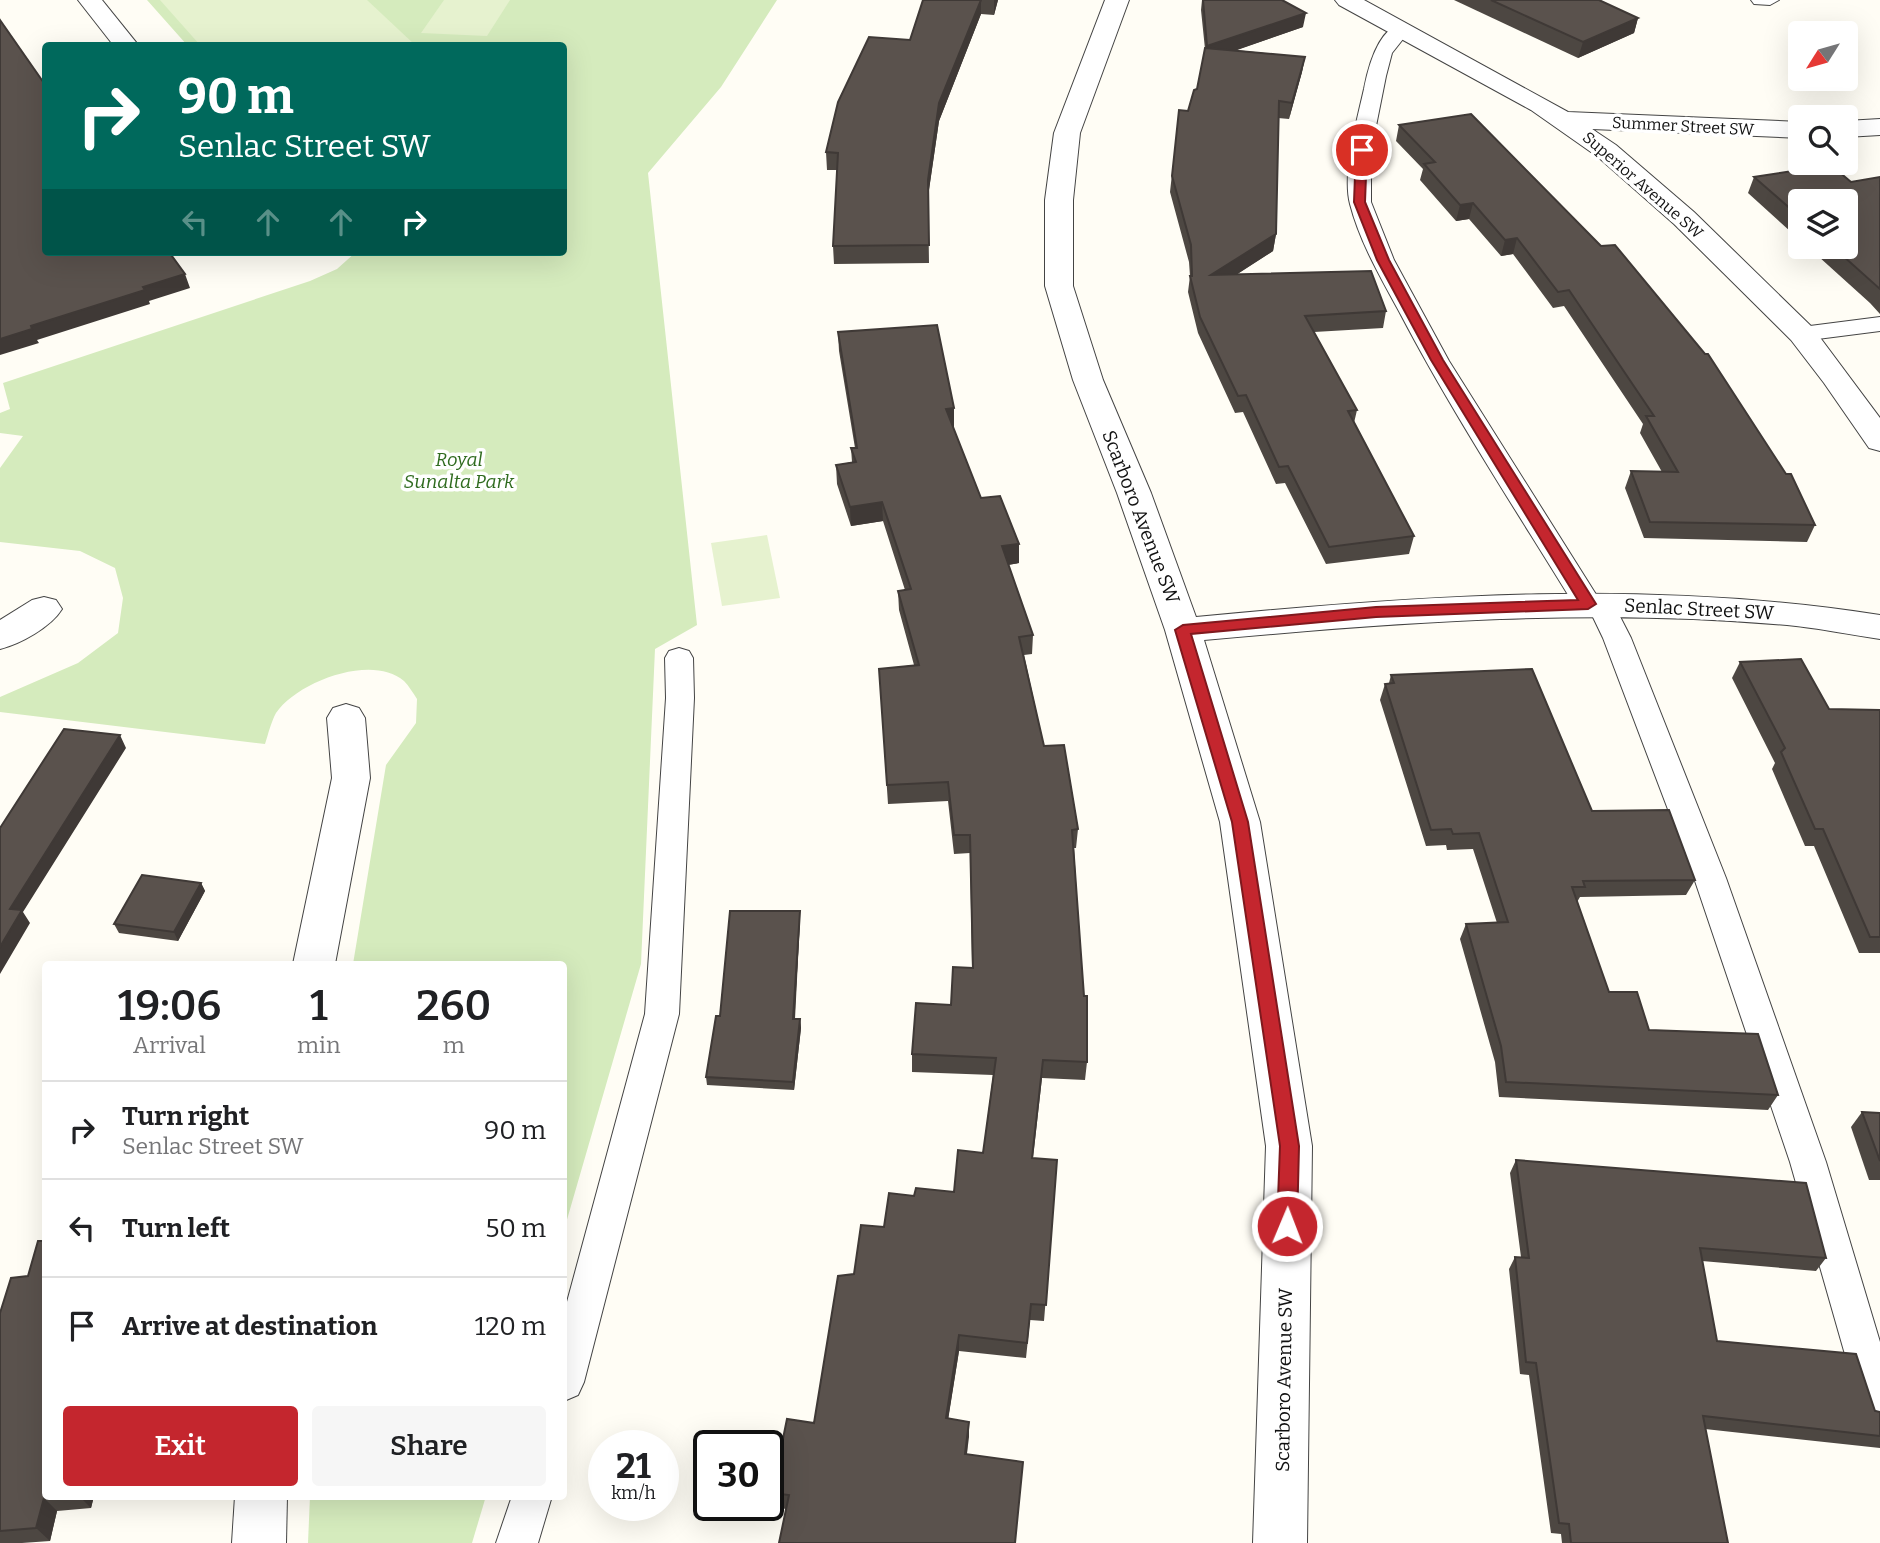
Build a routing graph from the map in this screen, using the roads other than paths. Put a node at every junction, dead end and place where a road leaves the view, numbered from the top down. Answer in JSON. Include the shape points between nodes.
{"nodes":[{"id":1,"x":90,"y":0,"type":"edge"},
{"id":2,"x":1117,"y":0,"type":"edge"},
{"id":3,"x":1347,"y":0,"type":"edge"},
{"id":4,"x":1760,"y":0,"type":"edge"},
{"id":5,"x":1770,"y":0,"type":"edge"},
{"id":6,"x":1402,"y":29,"type":"junction"},
{"id":7,"x":124,"y":42,"type":"edge"},
{"id":8,"x":1566,"y":120,"type":"junction"},
{"id":9,"x":1880,"y":127,"type":"edge"},
{"id":10,"x":1858,"y":128,"type":"edge"},
{"id":11,"x":1788,"y":129,"type":"edge"},
{"id":12,"x":1880,"y":324,"type":"edge"},
{"id":13,"x":1802,"y":334,"type":"junction"},
{"id":14,"x":1880,"y":441,"type":"edge"},
{"id":15,"x":1594,"y":604,"type":"junction"},
{"id":16,"x":44,"y":609,"type":"dead end"},
{"id":17,"x":1880,"y":627,"type":"edge"},
{"id":18,"x":1183,"y":630,"type":"junction"},
{"id":19,"x":0,"y":637,"type":"edge"},
{"id":20,"x":680,"y":658,"type":"dead end"},
{"id":21,"x":346,"y":718,"type":"dead end"},
{"id":22,"x":315,"y":961,"type":"edge"},
{"id":23,"x":567,"y":1370,"type":"edge"},
{"id":24,"x":1880,"y":1407,"type":"edge"},
{"id":25,"x":261,"y":1500,"type":"edge"},
{"id":26,"x":531,"y":1500,"type":"edge"},
{"id":27,"x":260,"y":1543,"type":"edge"},
{"id":28,"x":517,"y":1543,"type":"edge"},
{"id":29,"x":1280,"y":1543,"type":"edge"}],
"edges":[{"from":1,"to":7,"type":"street"},
{"from":2,"to":18,"type":"street","name":"Scarboro Avenue SW","via":[[1067,133],[1059,200],[1059,286],[1088,380]]},
{"from":3,"to":6,"type":"street","name":"Superior Avenue SW"},
{"from":4,"to":5,"type":"lane"},
{"from":6,"to":8,"type":"street","name":"Superior Avenue SW"},
{"from":6,"to":15,"type":"lane","via":[[1383,52],[1376,76],[1362,150],[1360,202],[1383,260],[1437,360]]},
{"from":8,"to":11,"type":"street","name":"Summer Street SW"},
{"from":8,"to":13,"type":"street","name":"Superior Avenue SW","via":[[1684,218]]},
{"from":9,"to":10,"type":"street"},
{"from":12,"to":13,"type":"lane"},
{"from":13,"to":14,"type":"street","name":"Superior Avenue SW"},
{"from":15,"to":17,"type":"street","name":"Senlac Street SW","via":[[1797,614]]},
{"from":15,"to":18,"type":"street","name":"Senlac Street SW","via":[[1376,612]]},
{"from":15,"to":24,"type":"lane","via":[[1616,638],[1710,878],[1808,1162]]},
{"from":16,"to":19,"type":"street"},
{"from":18,"to":29,"type":"street","name":"Scarboro Avenue SW","via":[[1240,822],[1289,1146]]},
{"from":20,"to":23,"type":"lane","via":[[662,1014]]},
{"from":21,"to":22,"type":"street","via":[[351,778]]},
{"from":25,"to":27,"type":"street"},
{"from":26,"to":28,"type":"lane"}]}
